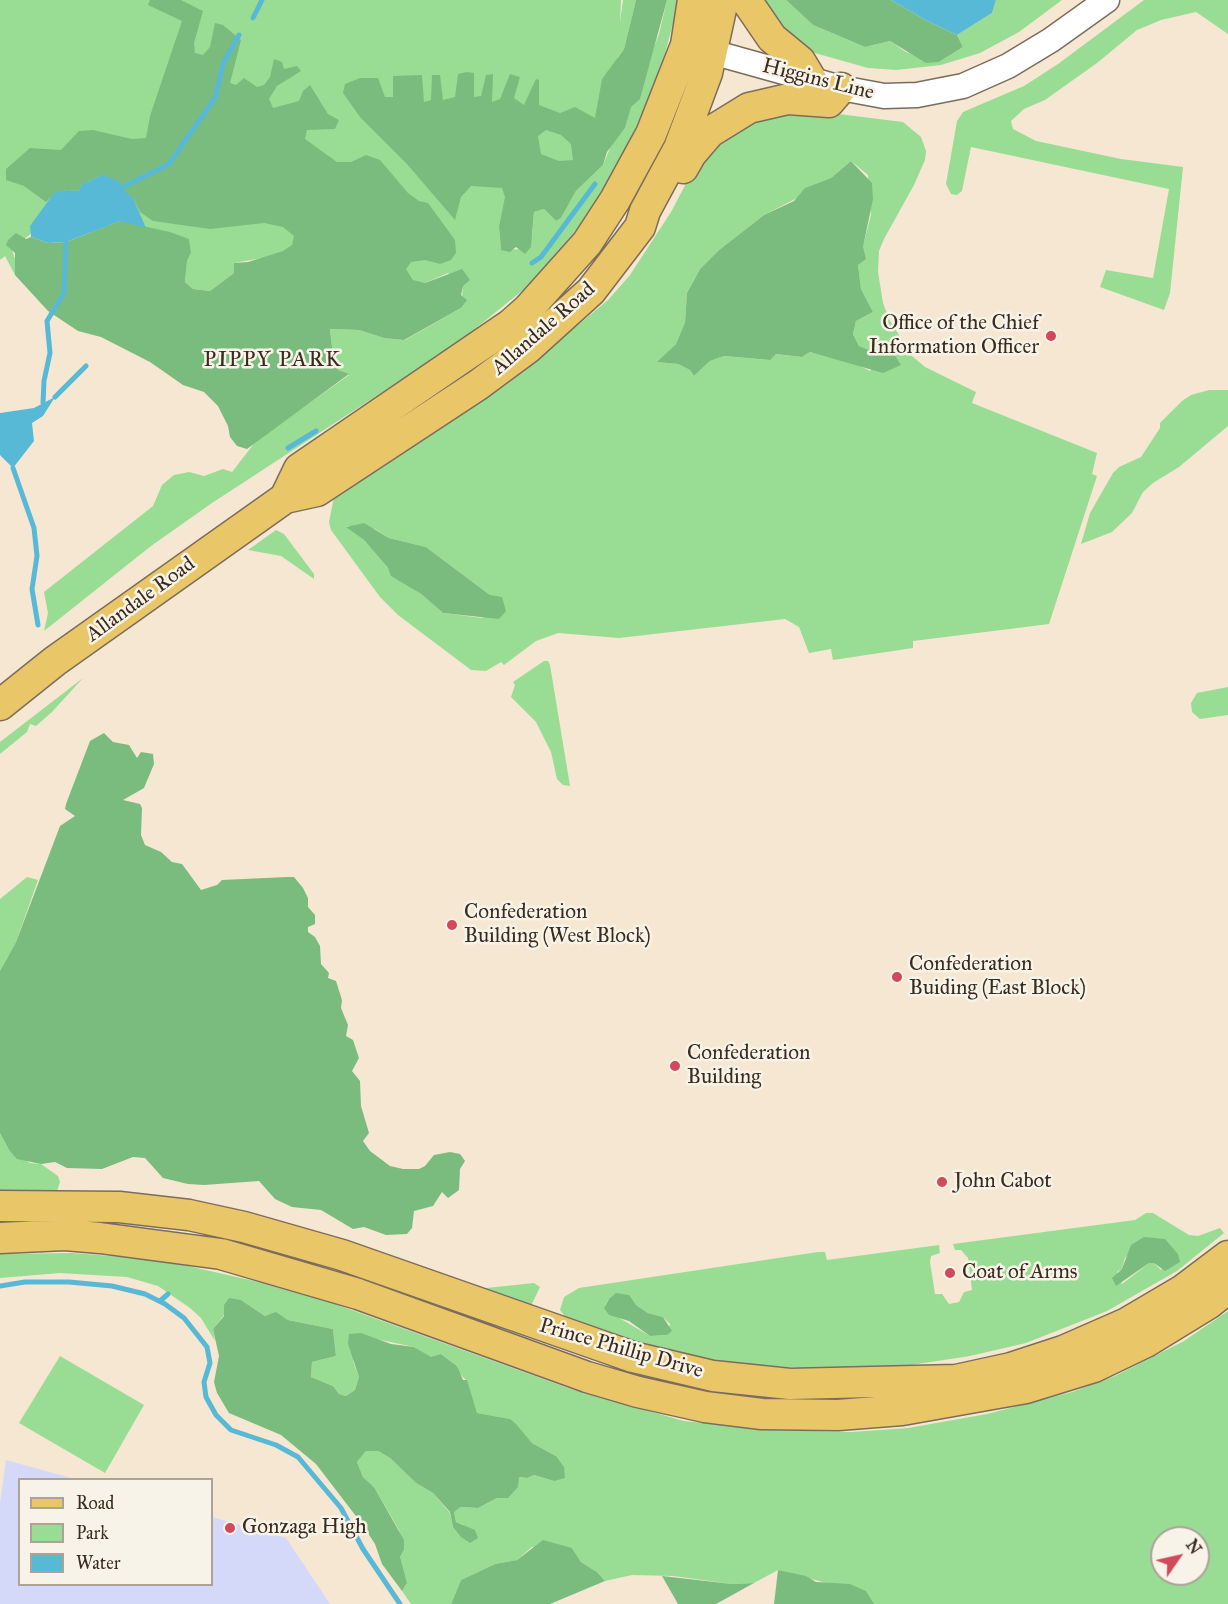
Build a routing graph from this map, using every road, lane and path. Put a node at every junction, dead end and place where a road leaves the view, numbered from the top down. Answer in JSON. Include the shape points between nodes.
{"nodes":[{"id":1,"x":693,"y":0,"type":"edge"},
{"id":2,"x":723,"y":0,"type":"edge"},
{"id":3,"x":746,"y":0,"type":"edge"},
{"id":4,"x":1107,"y":0,"type":"edge"},
{"id":5,"x":699,"y":49,"type":"junction"},
{"id":6,"x":812,"y":81,"type":"junction"},
{"id":7,"x":841,"y":88,"type":"junction"},
{"id":8,"x":640,"y":227,"type":"junction"},
{"id":9,"x":285,"y":498,"type":"junction"},
{"id":10,"x":0,"y":705,"type":"edge"},
{"id":11,"x":0,"y":1206,"type":"edge"},
{"id":12,"x":0,"y":1238,"type":"edge"},
{"id":13,"x":1228,"y":1256,"type":"edge"},
{"id":14,"x":1228,"y":1288,"type":"edge"}],
"edges":[{"from":1,"to":5,"type":"main road","name":"Allandale Road"},
{"from":2,"to":5,"type":"main road","name":"Allandale Road"},
{"from":3,"to":6,"type":"main road","via":[[772,38],[800,61]]},
{"from":4,"to":7,"type":"street","name":"Higgins Line","via":[[1030,53],[963,86],[899,96]]},
{"from":5,"to":6,"type":"street","name":"Higgins Line"},
{"from":5,"to":8,"type":"main road","name":"Allandale Road","via":[[683,138]]},
{"from":5,"to":9,"type":"main road","name":"Allandale Road","via":[[627,180],[587,243],[528,309],[490,341],[299,469]]},
{"from":6,"to":7,"type":"street","name":"Higgins Line"},
{"from":7,"to":8,"type":"main road","via":[[829,102],[775,101],[749,108],[723,123],[691,154],[652,222]]},
{"from":8,"to":9,"type":"main road","name":"Allandale Road","via":[[591,291],[509,363],[317,490]]},
{"from":9,"to":10,"type":"main road","name":"Allandale Road"},
{"from":11,"to":13,"type":"main road","name":"Prince Phillip Drive","via":[[119,1207],[189,1215],[244,1227],[351,1258],[633,1357],[713,1376],[790,1384],[956,1380],[1011,1368],[1063,1352],[1127,1323],[1183,1290]]},
{"from":12,"to":14,"type":"main road","name":"Prince Phillip Drive","via":[[65,1235],[221,1254],[358,1294],[627,1389],[705,1407],[762,1414],[838,1415],[902,1410],[1026,1388],[1094,1367],[1146,1342]]}]}
